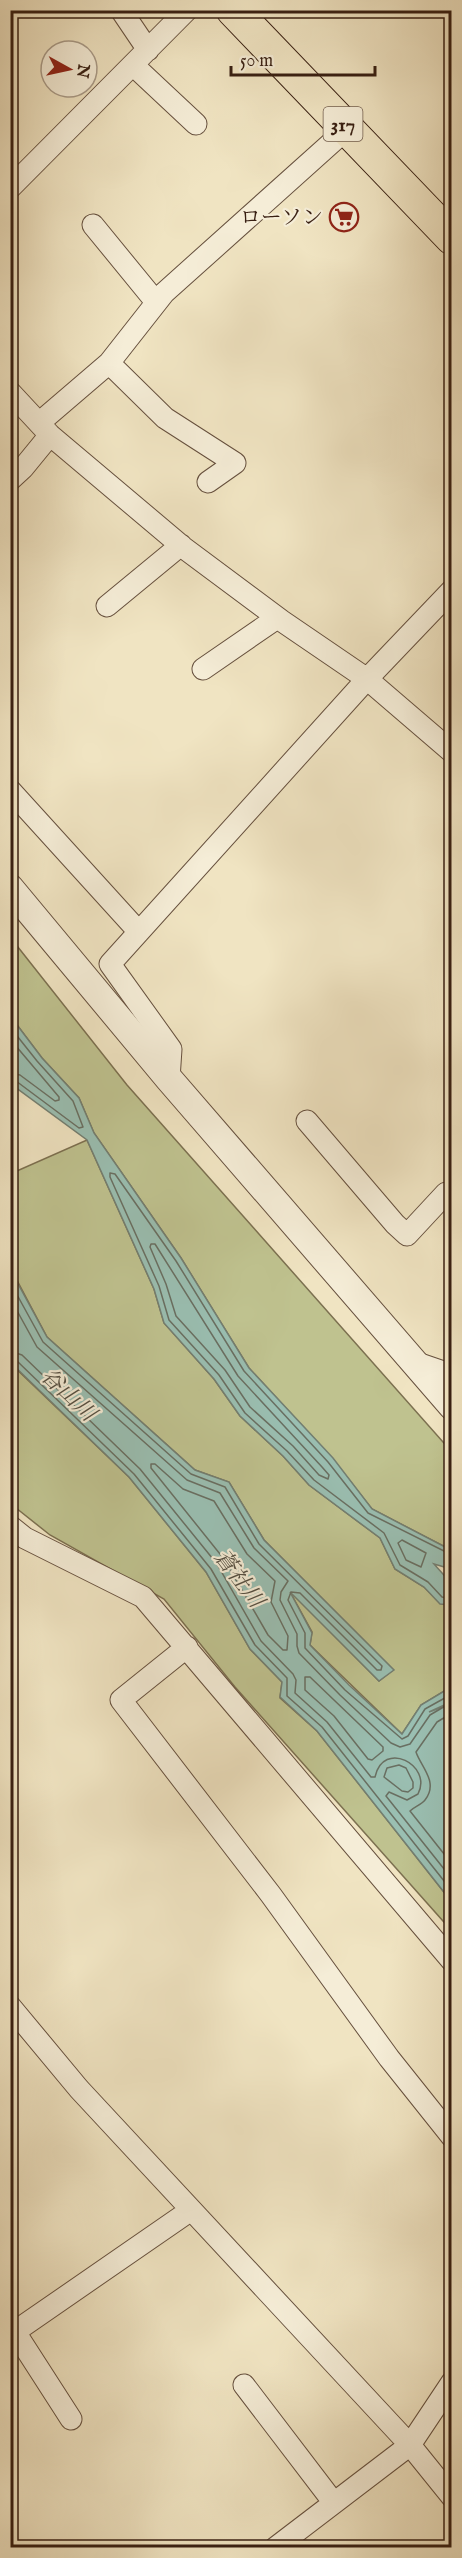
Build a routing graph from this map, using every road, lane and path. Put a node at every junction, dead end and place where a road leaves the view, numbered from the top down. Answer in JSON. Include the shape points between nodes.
{"nodes":[{"id":1,"x":121,"y":10,"type":"edge"},
{"id":2,"x":187,"y":10,"type":"edge"},
{"id":3,"x":233,"y":10,"type":"edge"},
{"id":4,"x":141,"y":58,"type":"junction"},
{"id":5,"x":196,"y":124,"type":"dead end"},
{"id":6,"x":348,"y":129,"type":"junction"},
{"id":7,"x":10,"y":188,"type":"edge"},
{"id":8,"x":93,"y":225,"type":"dead end"},
{"id":9,"x":452,"y":238,"type":"edge"},
{"id":10,"x":156,"y":302,"type":"junction"},
{"id":11,"x":109,"y":363,"type":"junction"},
{"id":12,"x":10,"y":392,"type":"edge"},
{"id":13,"x":45,"y":429,"type":"junction"},
{"id":14,"x":10,"y":480,"type":"edge"},
{"id":15,"x":208,"y":482,"type":"dead end"},
{"id":16,"x":181,"y":545,"type":"junction"},
{"id":17,"x":452,"y":590,"type":"edge"},
{"id":18,"x":107,"y":606,"type":"dead end"},
{"id":19,"x":277,"y":618,"type":"junction"},
{"id":20,"x":204,"y":669,"type":"dead end"},
{"id":21,"x":367,"y":679,"type":"junction"},
{"id":22,"x":452,"y":752,"type":"edge"},
{"id":23,"x":10,"y":790,"type":"edge"},
{"id":24,"x":10,"y":888,"type":"edge"},
{"id":25,"x":139,"y":933,"type":"junction"},
{"id":26,"x":169,"y":1079,"type":"junction"},
{"id":27,"x":307,"y":1121,"type":"dead end"},
{"id":28,"x":452,"y":1196,"type":"edge"},
{"id":29,"x":413,"y":1361,"type":"junction"},
{"id":30,"x":452,"y":1378,"type":"edge"},
{"id":31,"x":452,"y":1406,"type":"edge"},
{"id":32,"x":10,"y":1526,"type":"edge"},
{"id":33,"x":187,"y":1647,"type":"junction"},
{"id":34,"x":452,"y":1961,"type":"edge"},
{"id":35,"x":10,"y":2006,"type":"edge"},
{"id":36,"x":452,"y":2137,"type":"edge"},
{"id":37,"x":191,"y":2210,"type":"junction"},
{"id":38,"x":13,"y":2334,"type":"edge"},
{"id":39,"x":452,"y":2382,"type":"edge"},
{"id":40,"x":244,"y":2385,"type":"dead end"},
{"id":41,"x":71,"y":2419,"type":"dead end"},
{"id":42,"x":410,"y":2445,"type":"junction"},
{"id":43,"x":452,"y":2497,"type":"edge"},
{"id":44,"x":334,"y":2503,"type":"junction"},
{"id":45,"x":275,"y":2547,"type":"edge"}],
"edges":[{"from":1,"to":4,"type":"street"},
{"from":2,"to":4,"type":"street"},
{"from":3,"to":6,"type":"highway","number":"317"},
{"from":4,"to":5,"type":"street"},
{"from":4,"to":7,"type":"street"},
{"from":6,"to":9,"type":"highway","number":"317"},
{"from":6,"to":10,"type":"street"},
{"from":8,"to":10,"type":"street"},
{"from":10,"to":11,"type":"street"},
{"from":11,"to":13,"type":"street"},
{"from":11,"to":15,"type":"street","via":[[165,418],[235,463]]},
{"from":12,"to":13,"type":"street"},
{"from":13,"to":14,"type":"street","via":[[23,468]]},
{"from":13,"to":16,"type":"street"},
{"from":16,"to":18,"type":"street"},
{"from":16,"to":19,"type":"street"},
{"from":17,"to":21,"type":"street"},
{"from":19,"to":20,"type":"street"},
{"from":19,"to":21,"type":"street"},
{"from":21,"to":22,"type":"street"},
{"from":21,"to":25,"type":"street"},
{"from":23,"to":25,"type":"street"},
{"from":24,"to":26,"type":"street"},
{"from":25,"to":26,"type":"street","via":[[110,964],[171,1049]]},
{"from":26,"to":29,"type":"street"},
{"from":27,"to":28,"type":"street","via":[[407,1235],[446,1193]]},
{"from":29,"to":30,"type":"street"},
{"from":29,"to":31,"type":"street"},
{"from":32,"to":33,"type":"street","via":[[25,1538],[143,1597]]},
{"from":33,"to":34,"type":"street"},
{"from":33,"to":36,"type":"street","via":[[121,1700]]},
{"from":35,"to":37,"type":"street","via":[[79,2089]]},
{"from":37,"to":38,"type":"street"},
{"from":37,"to":42,"type":"street"},
{"from":38,"to":41,"type":"street"},
{"from":39,"to":42,"type":"street"},
{"from":40,"to":44,"type":"street"},
{"from":42,"to":43,"type":"street"},
{"from":42,"to":44,"type":"street"},
{"from":44,"to":45,"type":"street"}]}
